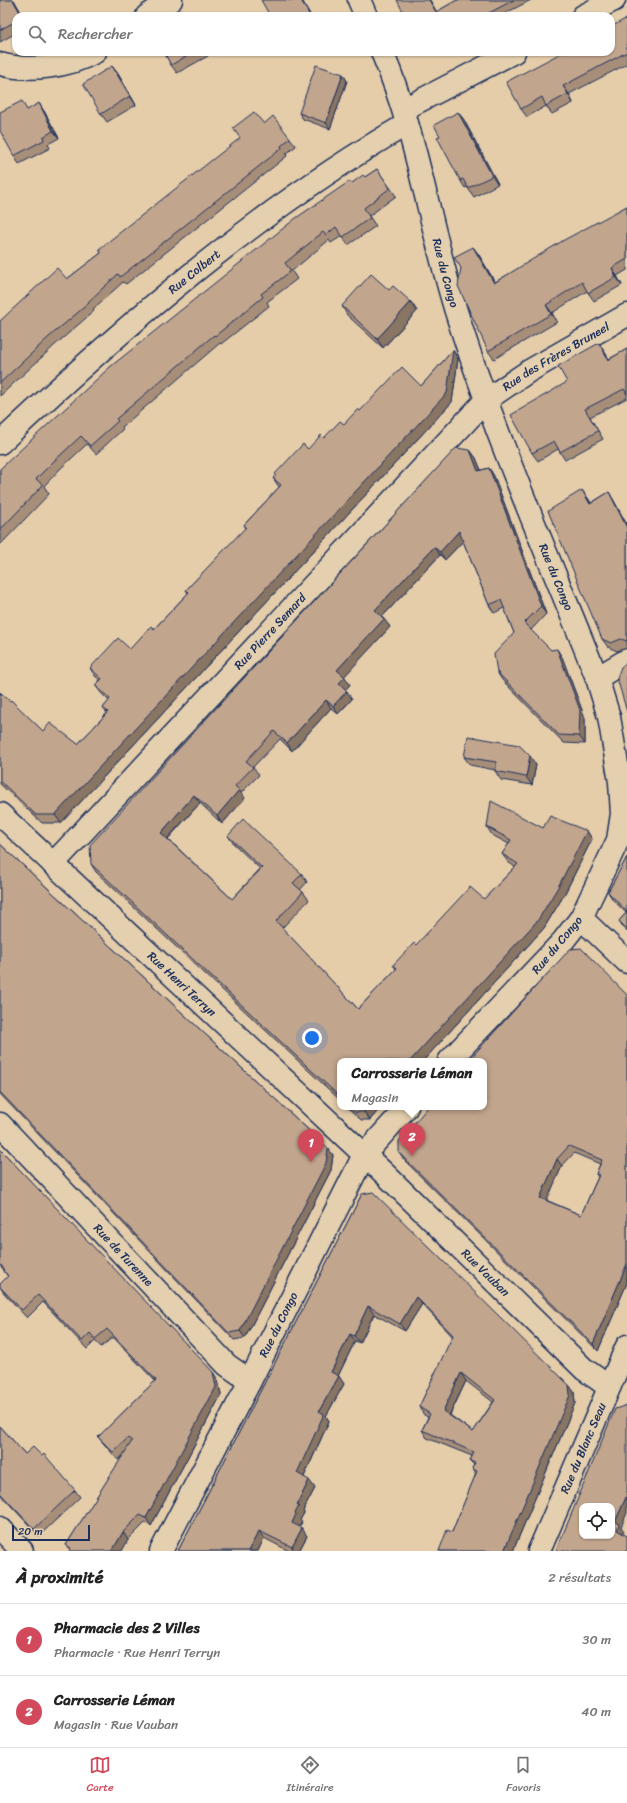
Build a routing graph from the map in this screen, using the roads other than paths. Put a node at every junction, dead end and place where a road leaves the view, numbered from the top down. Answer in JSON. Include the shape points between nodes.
{"nodes":[{"id":1,"x":171,"y":0,"type":"edge"},
{"id":2,"x":359,"y":0,"type":"edge"},
{"id":3,"x":614,"y":0,"type":"edge"},
{"id":4,"x":153,"y":12,"type":"edge"},
{"id":5,"x":364,"y":12,"type":"edge"},
{"id":6,"x":591,"y":12,"type":"edge"},
{"id":7,"x":86,"y":56,"type":"edge"},
{"id":8,"x":383,"y":56,"type":"edge"},
{"id":9,"x":507,"y":56,"type":"edge"},
{"id":10,"x":0,"y":64,"type":"edge"},
{"id":11,"x":405,"y":116,"type":"junction"},
{"id":12,"x":627,"y":315,"type":"edge"},
{"id":13,"x":486,"y":400,"type":"junction"},
{"id":14,"x":0,"y":443,"type":"edge"},
{"id":15,"x":627,"y":660,"type":"edge"},
{"id":16,"x":597,"y":678,"type":"junction"},
{"id":17,"x":0,"y":814,"type":"edge"},
{"id":18,"x":54,"y":864,"type":"junction"},
{"id":19,"x":581,"y":918,"type":"junction"},
{"id":20,"x":627,"y":962,"type":"edge"},
{"id":21,"x":452,"y":1058,"type":"edge"},
{"id":22,"x":404,"y":1110,"type":"edge"},
{"id":23,"x":0,"y":1124,"type":"edge"},
{"id":24,"x":364,"y":1155,"type":"junction"},
{"id":25,"x":625,"y":1359,"type":"edge"},
{"id":26,"x":250,"y":1381,"type":"junction"},
{"id":27,"x":609,"y":1388,"type":"junction"},
{"id":28,"x":0,"y":1528,"type":"edge"},
{"id":29,"x":22,"y":1551,"type":"edge"},
{"id":30,"x":161,"y":1551,"type":"edge"},
{"id":31,"x":539,"y":1551,"type":"edge"}],
"edges":[{"from":1,"to":4,"type":"street"},
{"from":2,"to":5,"type":"street"},
{"from":3,"to":6,"type":"street"},
{"from":7,"to":10,"type":"street","via":[[51,66],[27,68]]},
{"from":8,"to":11,"type":"street","name":"Rue du Congo"},
{"from":9,"to":11,"type":"street","name":"Rue Colbert"},
{"from":11,"to":13,"type":"street","name":"Rue du Congo","via":[[441,260]]},
{"from":11,"to":14,"type":"street","name":"Rue Colbert","via":[[299,193],[145,313]]},
{"from":12,"to":13,"type":"street","name":"Rue des Frères Bruneel","via":[[529,371]]},
{"from":13,"to":16,"type":"street","name":"Rue du Congo"},
{"from":13,"to":18,"type":"street","name":"Rue Pierre Semard"},
{"from":15,"to":16,"type":"street"},
{"from":16,"to":19,"type":"street","name":"Rue du Congo","via":[[608,717],[620,782],[622,814],[618,840]]},
{"from":17,"to":18,"type":"street","name":"Rue Henri Terryn"},
{"from":18,"to":24,"type":"street","name":"Rue Henri Terryn"},
{"from":19,"to":20,"type":"street"},
{"from":19,"to":21,"type":"street","name":"Rue du Congo","via":[[563,941]]},
{"from":22,"to":24,"type":"street","name":"Rue du Congo"},
{"from":23,"to":26,"type":"street","name":"Rue de Turenne","via":[[227,1365]]},
{"from":24,"to":26,"type":"street","name":"Rue du Congo"},
{"from":24,"to":27,"type":"street","name":"Rue Vauban","via":[[584,1369]]},
{"from":25,"to":27,"type":"street","name":"Rue du Blanc Seau"},
{"from":26,"to":30,"type":"street","name":"Rue du Congo"},
{"from":27,"to":31,"type":"street","name":"Rue du Blanc Seau"},
{"from":28,"to":29,"type":"street"}]}
